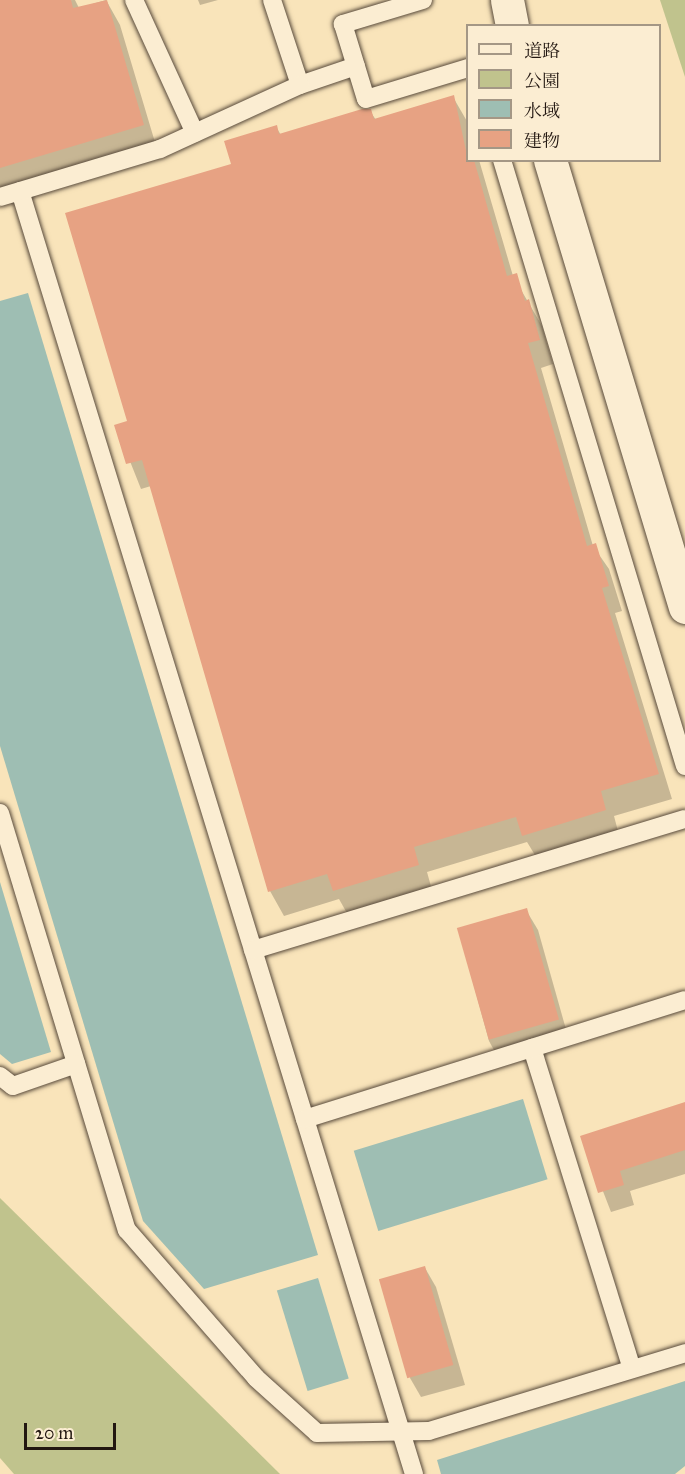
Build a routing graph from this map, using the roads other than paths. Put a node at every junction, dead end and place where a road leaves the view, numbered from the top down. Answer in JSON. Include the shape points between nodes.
{"nodes":[{"id":1,"x":134,"y":0,"type":"edge"},
{"id":2,"x":272,"y":0,"type":"edge"},
{"id":3,"x":423,"y":0,"type":"edge"},
{"id":4,"x":507,"y":0,"type":"edge"},
{"id":5,"x":512,"y":24,"type":"edge"},
{"id":6,"x":356,"y":66,"type":"junction"},
{"id":7,"x":466,"y":69,"type":"edge"},
{"id":8,"x":300,"y":85,"type":"junction"},
{"id":9,"x":195,"y":133,"type":"junction"},
{"id":10,"x":503,"y":162,"type":"edge"},
{"id":11,"x":551,"y":162,"type":"edge"},
{"id":12,"x":20,"y":191,"type":"junction"},
{"id":13,"x":0,"y":197,"type":"edge"},
{"id":14,"x":685,"y":607,"type":"edge"},
{"id":15,"x":685,"y":766,"type":"edge"},
{"id":16,"x":0,"y":813,"type":"edge"},
{"id":17,"x":685,"y":819,"type":"edge"},
{"id":18,"x":253,"y":950,"type":"junction"},
{"id":19,"x":685,"y":1000,"type":"edge"},
{"id":20,"x":532,"y":1048,"type":"junction"},
{"id":21,"x":76,"y":1064,"type":"junction"},
{"id":22,"x":0,"y":1076,"type":"edge"},
{"id":23,"x":305,"y":1119,"type":"junction"},
{"id":24,"x":685,"y":1353,"type":"edge"},
{"id":25,"x":632,"y":1369,"type":"junction"},
{"id":26,"x":400,"y":1431,"type":"junction"},
{"id":27,"x":414,"y":1474,"type":"edge"}],
"edges":[{"from":1,"to":9,"type":"lane"},
{"from":2,"to":8,"type":"lane"},
{"from":3,"to":6,"type":"lane","via":[[343,24]]},
{"from":4,"to":5,"type":"street"},
{"from":6,"to":7,"type":"lane","via":[[366,99]]},
{"from":6,"to":8,"type":"lane"},
{"from":8,"to":9,"type":"lane"},
{"from":9,"to":12,"type":"lane"},
{"from":10,"to":15,"type":"lane"},
{"from":11,"to":14,"type":"street"},
{"from":12,"to":13,"type":"lane"},
{"from":12,"to":18,"type":"lane"},
{"from":16,"to":21,"type":"lane"},
{"from":17,"to":18,"type":"lane"},
{"from":18,"to":23,"type":"lane"},
{"from":19,"to":20,"type":"lane"},
{"from":20,"to":23,"type":"lane"},
{"from":20,"to":25,"type":"lane"},
{"from":21,"to":22,"type":"lane","via":[[13,1086]]},
{"from":21,"to":26,"type":"lane","via":[[127,1230],[256,1378],[317,1433]]},
{"from":23,"to":26,"type":"lane"},
{"from":24,"to":25,"type":"lane"},
{"from":25,"to":26,"type":"lane","via":[[429,1431]]},
{"from":26,"to":27,"type":"lane"}]}
